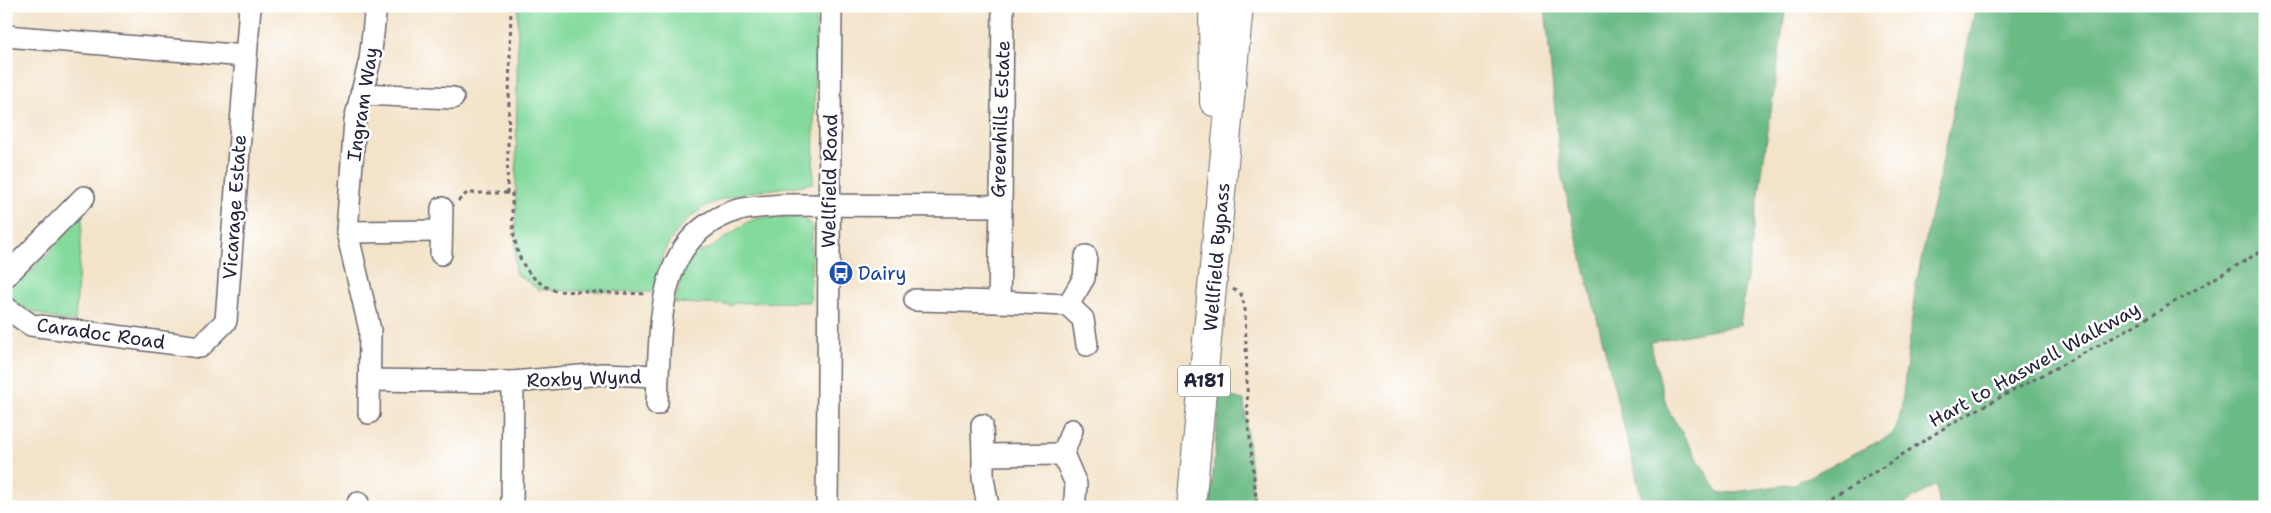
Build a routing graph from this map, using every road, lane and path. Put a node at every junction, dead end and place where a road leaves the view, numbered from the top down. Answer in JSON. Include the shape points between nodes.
{"nodes":[{"id":1,"x":250,"y":6,"type":"edge"},
{"id":2,"x":376,"y":6,"type":"edge"},
{"id":3,"x":511,"y":6,"type":"edge"},
{"id":4,"x":831,"y":6,"type":"edge"},
{"id":5,"x":1213,"y":6,"type":"edge"},
{"id":6,"x":1239,"y":6,"type":"edge"},
{"id":7,"x":1003,"y":10,"type":"edge"},
{"id":8,"x":6,"y":36,"type":"edge"},
{"id":9,"x":245,"y":56,"type":"junction"},
{"id":10,"x":362,"y":94,"type":"junction"},
{"id":11,"x":454,"y":98,"type":"dead end"},
{"id":12,"x":507,"y":193,"type":"junction"},
{"id":13,"x":84,"y":197,"type":"dead end"},
{"id":14,"x":829,"y":206,"type":"junction"},
{"id":15,"x":1001,"y":206,"type":"junction"},
{"id":16,"x":442,"y":208,"type":"joint"},
{"id":17,"x":441,"y":231,"type":"junction"},
{"id":18,"x":346,"y":232,"type":"junction"},
{"id":19,"x":2265,"y":249,"type":"edge"},
{"id":20,"x":441,"y":254,"type":"dead end"},
{"id":21,"x":1086,"y":256,"type":"dead end"},
{"id":22,"x":1216,"y":256,"type":"junction"},
{"id":23,"x":6,"y":276,"type":"edge"},
{"id":24,"x":1214,"y":283,"type":"junction"},
{"id":25,"x":664,"y":295,"type":"junction"},
{"id":26,"x":915,"y":300,"type":"dead end"},
{"id":27,"x":999,"y":302,"type":"junction"},
{"id":28,"x":1068,"y":305,"type":"junction"},
{"id":29,"x":6,"y":308,"type":"edge"},
{"id":30,"x":1087,"y":346,"type":"dead end"},
{"id":31,"x":200,"y":347,"type":"joint"},
{"id":32,"x":658,"y":376,"type":"junction"},
{"id":33,"x":370,"y":380,"type":"junction"},
{"id":34,"x":513,"y":382,"type":"junction"},
{"id":35,"x":657,"y":404,"type":"dead end"},
{"id":36,"x":369,"y":413,"type":"dead end"},
{"id":37,"x":982,"y":425,"type":"dead end"},
{"id":38,"x":1072,"y":430,"type":"dead end"},
{"id":39,"x":1063,"y":454,"type":"junction"},
{"id":40,"x":983,"y":455,"type":"junction"},
{"id":41,"x":1075,"y":499,"type":"dead end"},
{"id":42,"x":512,"y":507,"type":"edge"},
{"id":43,"x":827,"y":507,"type":"edge"},
{"id":44,"x":988,"y":507,"type":"edge"},
{"id":45,"x":1191,"y":507,"type":"edge"},
{"id":46,"x":1257,"y":507,"type":"edge"},
{"id":47,"x":1820,"y":507,"type":"edge"}],
"edges":[{"from":1,"to":9,"type":"street","name":"Vicarage Estate"},
{"from":2,"to":10,"type":"street","name":"Ingram Way","via":[[370,60]]},
{"from":3,"to":12,"type":"path"},
{"from":4,"to":14,"type":"street","name":"Wellfield Road"},
{"from":5,"to":22,"type":"main road"},
{"from":6,"to":22,"type":"main road","name":"Wellfield Bypass","number":"A181"},
{"from":7,"to":15,"type":"street","name":"Greenhills Estate"},
{"from":8,"to":9,"type":"street"},
{"from":9,"to":31,"type":"street","name":"Vicarage Estate","via":[[226,321]]},
{"from":10,"to":11,"type":"street"},
{"from":10,"to":18,"type":"street","name":"Ingram Way","via":[[355,120]]},
{"from":12,"to":16,"type":"path","via":[[467,193],[453,206]]},
{"from":12,"to":25,"type":"path","via":[[512,192],[514,241],[528,274],[542,286],[556,291]]},
{"from":13,"to":23,"type":"street"},
{"from":14,"to":15,"type":"street","name":"Greenhills Estate"},
{"from":14,"to":25,"type":"street","name":"Roxby Wynd","via":[[757,207],[729,213],[697,231],[675,262]]},
{"from":14,"to":43,"type":"street","name":"Wellfield Road"},
{"from":15,"to":27,"type":"street"},
{"from":16,"to":17,"type":"street"},
{"from":17,"to":18,"type":"street"},
{"from":17,"to":20,"type":"street"},
{"from":18,"to":33,"type":"street","name":"Ingram Way","via":[[370,330]]},
{"from":19,"to":47,"type":"path","name":"Hart to Haswell Walkway","via":[[2116,336],[1952,423]]},
{"from":21,"to":28,"type":"street","via":[[1084,278]]},
{"from":22,"to":24,"type":"main road","name":"Wellfield Bypass","number":"A181"},
{"from":24,"to":45,"type":"main road","name":"Wellfield Bypass","number":"A181"},
{"from":24,"to":46,"type":"path","via":[[1241,294],[1246,308],[1248,420]]},
{"from":25,"to":32,"type":"street","name":"Roxby Wynd"},
{"from":26,"to":27,"type":"street"},
{"from":27,"to":28,"type":"street"},
{"from":28,"to":30,"type":"street","via":[[1083,319]]},
{"from":29,"to":31,"type":"street","name":"Caradoc Road","via":[[31,325]]},
{"from":32,"to":34,"type":"street","name":"Roxby Wynd","via":[[602,374]]},
{"from":32,"to":35,"type":"street"},
{"from":33,"to":34,"type":"street","name":"Roxby Wynd"},
{"from":33,"to":36,"type":"street","name":"Ingram Way"},
{"from":34,"to":42,"type":"street"},
{"from":37,"to":40,"type":"street"},
{"from":38,"to":39,"type":"street"},
{"from":39,"to":40,"type":"street"},
{"from":39,"to":41,"type":"street","via":[[1073,477]]},
{"from":40,"to":44,"type":"street"}]}
